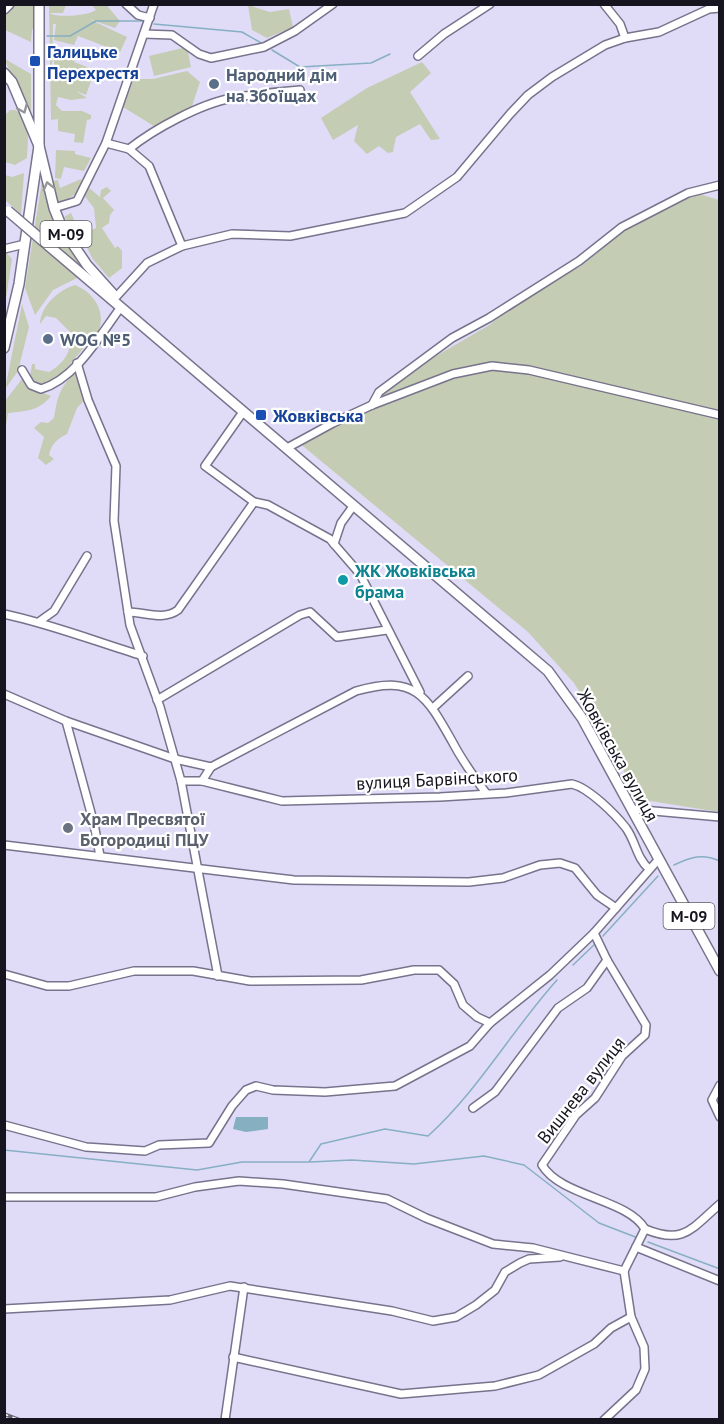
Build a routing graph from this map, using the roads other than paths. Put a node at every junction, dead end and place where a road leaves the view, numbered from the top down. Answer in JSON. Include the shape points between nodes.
{"nodes":[{"id":1,"x":9,"y":4,"type":"edge"},
{"id":2,"x":39,"y":4,"type":"edge"},
{"id":3,"x":126,"y":4,"type":"edge"},
{"id":4,"x":154,"y":4,"type":"edge"},
{"id":5,"x":333,"y":4,"type":"edge"},
{"id":6,"x":490,"y":4,"type":"edge"},
{"id":7,"x":604,"y":4,"type":"edge"},
{"id":8,"x":699,"y":4,"type":"edge"},
{"id":9,"x":479,"y":7,"type":"edge"},
{"id":10,"x":720,"y":8,"type":"edge"},
{"id":11,"x":4,"y":9,"type":"edge"},
{"id":12,"x":705,"y":11,"type":"junction"},
{"id":13,"x":150,"y":18,"type":"junction"},
{"id":14,"x":144,"y":34,"type":"junction"},
{"id":15,"x":625,"y":38,"type":"junction"},
{"id":16,"x":418,"y":56,"type":"dead end"},
{"id":17,"x":4,"y":74,"type":"edge"},
{"id":18,"x":300,"y":90,"type":"dead end"},
{"id":19,"x":106,"y":143,"type":"junction"},
{"id":20,"x":39,"y":146,"type":"junction"},
{"id":21,"x":129,"y":149,"type":"junction"},
{"id":22,"x":720,"y":185,"type":"edge"},
{"id":23,"x":54,"y":208,"type":"junction"},
{"id":24,"x":6,"y":210,"type":"edge"},
{"id":25,"x":25,"y":244,"type":"junction"},
{"id":26,"x":182,"y":246,"type":"junction"},
{"id":27,"x":4,"y":249,"type":"edge"},
{"id":28,"x":116,"y":297,"type":"junction"},
{"id":29,"x":121,"y":307,"type":"junction"},
{"id":30,"x":4,"y":348,"type":"edge"},
{"id":31,"x":77,"y":363,"type":"junction"},
{"id":32,"x":22,"y":370,"type":"dead end"},
{"id":33,"x":372,"y":405,"type":"junction"},
{"id":34,"x":243,"y":412,"type":"junction"},
{"id":35,"x":720,"y":415,"type":"edge"},
{"id":36,"x":287,"y":448,"type":"junction"},
{"id":37,"x":254,"y":502,"type":"junction"},
{"id":38,"x":354,"y":505,"type":"junction"},
{"id":39,"x":334,"y":544,"type":"junction"},
{"id":40,"x":87,"y":556,"type":"dead end"},
{"id":41,"x":128,"y":612,"type":"junction"},
{"id":42,"x":4,"y":614,"type":"edge"},
{"id":43,"x":40,"y":621,"type":"junction"},
{"id":44,"x":387,"y":630,"type":"junction"},
{"id":45,"x":143,"y":656,"type":"junction"},
{"id":46,"x":468,"y":676,"type":"dead end"},
{"id":47,"x":421,"y":693,"type":"junction"},
{"id":48,"x":4,"y":694,"type":"edge"},
{"id":49,"x":157,"y":700,"type":"junction"},
{"id":50,"x":434,"y":707,"type":"junction"},
{"id":51,"x":66,"y":721,"type":"junction"},
{"id":52,"x":175,"y":759,"type":"junction"},
{"id":53,"x":211,"y":767,"type":"junction"},
{"id":54,"x":181,"y":781,"type":"junction"},
{"id":55,"x":202,"y":781,"type":"junction"},
{"id":56,"x":486,"y":794,"type":"junction"},
{"id":57,"x":632,"y":809,"type":"junction"},
{"id":58,"x":720,"y":817,"type":"edge"},
{"id":59,"x":4,"y":845,"type":"edge"},
{"id":60,"x":100,"y":856,"type":"junction"},
{"id":61,"x":658,"y":860,"type":"junction"},
{"id":62,"x":199,"y":867,"type":"junction"},
{"id":63,"x":649,"y":869,"type":"junction"},
{"id":64,"x":616,"y":908,"type":"junction"},
{"id":65,"x":594,"y":933,"type":"junction"},
{"id":66,"x":607,"y":960,"type":"junction"},
{"id":67,"x":720,"y":971,"type":"edge"},
{"id":68,"x":4,"y":974,"type":"edge"},
{"id":69,"x":218,"y":976,"type":"junction"},
{"id":70,"x":490,"y":1023,"type":"junction"},
{"id":71,"x":720,"y":1085,"type":"edge"},
{"id":72,"x":473,"y":1108,"type":"dead end"},
{"id":73,"x":720,"y":1117,"type":"edge"},
{"id":74,"x":4,"y":1125,"type":"edge"},
{"id":75,"x":4,"y":1197,"type":"edge"},
{"id":76,"x":720,"y":1204,"type":"edge"},
{"id":77,"x":645,"y":1229,"type":"junction"},
{"id":78,"x":636,"y":1247,"type":"junction"},
{"id":79,"x":568,"y":1256,"type":"junction"},
{"id":80,"x":624,"y":1271,"type":"junction"},
{"id":81,"x":720,"y":1281,"type":"edge"},
{"id":82,"x":244,"y":1287,"type":"junction"},
{"id":83,"x":4,"y":1309,"type":"edge"},
{"id":84,"x":631,"y":1317,"type":"junction"},
{"id":85,"x":233,"y":1357,"type":"junction"},
{"id":86,"x":225,"y":1419,"type":"edge"},
{"id":87,"x":604,"y":1419,"type":"edge"}],
"edges":[{"from":1,"to":11,"type":"highway"},
{"from":2,"to":20,"type":"highway","number":"М-09"},
{"from":3,"to":13,"type":"street","via":[[138,15]]},
{"from":4,"to":13,"type":"street"},
{"from":5,"to":14,"type":"street","via":[[264,47],[211,58],[172,34]]},
{"from":6,"to":9,"type":"street"},
{"from":7,"to":15,"type":"street","via":[[620,24]]},
{"from":8,"to":12,"type":"street"},
{"from":9,"to":16,"type":"street"},
{"from":10,"to":12,"type":"street"},
{"from":12,"to":15,"type":"street","via":[[659,32]]},
{"from":13,"to":14,"type":"street"},
{"from":14,"to":19,"type":"street"},
{"from":15,"to":26,"type":"street","via":[[605,45],[528,95],[457,177],[405,213],[290,236],[232,234]]},
{"from":17,"to":20,"type":"highway","one_way":true,"via":[[12,82]]},
{"from":18,"to":21,"type":"street","via":[[230,98],[206,106]]},
{"from":19,"to":21,"type":"street"},
{"from":19,"to":23,"type":"street","via":[[77,201]]},
{"from":23,"to":20,"type":"highway","number":"М-09","one_way":true},
{"from":20,"to":25,"type":"highway"},
{"from":21,"to":26,"type":"street","via":[[149,166]]},
{"from":22,"to":33,"type":"street","via":[[688,194],[622,227],[579,261],[452,338],[379,392]]},
{"from":23,"to":28,"type":"highway","number":"М-09","via":[[71,243]]},
{"from":24,"to":29,"type":"highway","number":"М-09","bridge":true},
{"from":25,"to":27,"type":"street"},
{"from":25,"to":30,"type":"highway"},
{"from":26,"to":28,"type":"street","via":[[147,263]]},
{"from":28,"to":29,"type":"highway","number":"М-09"},
{"from":29,"to":31,"type":"street"},
{"from":29,"to":34,"type":"highway","number":"М-09"},
{"from":31,"to":32,"type":"street","via":[[57,383],[41,389],[31,385]]},
{"from":31,"to":41,"type":"street","via":[[112,455],[117,482],[114,521]]},
{"from":33,"to":35,"type":"street","via":[[453,374],[492,366],[529,370]]},
{"from":33,"to":36,"type":"street"},
{"from":34,"to":36,"type":"highway","name":"Жовківська вулиця","number":"М-09"},
{"from":34,"to":37,"type":"street","via":[[205,466]]},
{"from":36,"to":38,"type":"highway","name":"Жовківська вулиця","number":"М-09"},
{"from":37,"to":39,"type":"street","via":[[268,505]]},
{"from":37,"to":41,"type":"street","via":[[178,610],[162,616]]},
{"from":38,"to":39,"type":"street","via":[[341,523]]},
{"from":38,"to":57,"type":"highway","name":"Жовківська вулиця","number":"М-09","via":[[548,671],[582,718]]},
{"from":39,"to":44,"type":"street","via":[[360,574]]},
{"from":40,"to":43,"type":"street","via":[[54,611]]},
{"from":41,"to":45,"type":"street"},
{"from":42,"to":43,"type":"street"},
{"from":43,"to":45,"type":"street"},
{"from":44,"to":47,"type":"street"},
{"from":44,"to":49,"type":"street","via":[[337,637],[310,612],[300,615]]},
{"from":45,"to":49,"type":"street"},
{"from":46,"to":50,"type":"street"},
{"from":47,"to":50,"type":"street"},
{"from":47,"to":53,"type":"street","via":[[399,685],[356,691]]},
{"from":48,"to":51,"type":"street"},
{"from":49,"to":52,"type":"street"},
{"from":50,"to":56,"type":"street","via":[[459,755]]},
{"from":51,"to":52,"type":"street"},
{"from":51,"to":60,"type":"street"},
{"from":52,"to":53,"type":"street"},
{"from":52,"to":54,"type":"street"},
{"from":53,"to":55,"type":"street"},
{"from":54,"to":55,"type":"street","name":"вулиця Барвінського"},
{"from":54,"to":62,"type":"street"},
{"from":55,"to":56,"type":"street","name":"вулиця Барвінського","via":[[282,801]]},
{"from":56,"to":63,"type":"street","name":"вулиця Барвінського","via":[[563,783],[582,786],[626,828],[640,861]]},
{"from":57,"to":58,"type":"street"},
{"from":57,"to":61,"type":"highway","name":"Жовківська вулиця","number":"М-09"},
{"from":59,"to":60,"type":"street"},
{"from":60,"to":62,"type":"street"},
{"from":61,"to":63,"type":"street"},
{"from":61,"to":67,"type":"highway","number":"М-09"},
{"from":62,"to":64,"type":"street","via":[[294,880],[469,882],[503,878],[561,862],[575,868],[597,895]]},
{"from":62,"to":69,"type":"street"},
{"from":63,"to":64,"type":"street"},
{"from":64,"to":65,"type":"street"},
{"from":65,"to":66,"type":"street"},
{"from":65,"to":70,"type":"street"},
{"from":66,"to":72,"type":"street","via":[[587,988],[558,1008],[495,1092]]},
{"from":66,"to":77,"type":"street","name":"Вишнева вулиця","via":[[640,1013],[646,1025],[645,1035],[622,1056],[595,1098],[576,1115],[542,1165],[579,1191],[632,1214]]},
{"from":68,"to":69,"type":"street","via":[[47,986],[69,986],[134,971],[193,971]]},
{"from":69,"to":70,"type":"street","via":[[250,981],[361,980],[414,970],[439,970],[454,984],[463,1005]]},
{"from":70,"to":74,"type":"street","via":[[470,1046],[395,1086],[325,1092],[256,1086],[246,1090],[209,1143],[159,1145],[145,1151],[86,1148]]},
{"from":71,"to":73,"type":"street","via":[[712,1100]]},
{"from":75,"to":79,"type":"street","via":[[156,1197],[239,1181],[283,1184],[387,1199],[493,1244]]},
{"from":76,"to":77,"type":"street","via":[[676,1237]]},
{"from":77,"to":78,"type":"street"},
{"from":78,"to":80,"type":"street"},
{"from":78,"to":81,"type":"street"},
{"from":79,"to":80,"type":"street"},
{"from":79,"to":82,"type":"street","via":[[520,1263],[505,1272],[495,1290],[476,1305],[456,1317],[433,1321]]},
{"from":80,"to":84,"type":"street"},
{"from":82,"to":83,"type":"street","via":[[230,1286],[170,1300]]},
{"from":82,"to":85,"type":"street"},
{"from":84,"to":85,"type":"street","via":[[594,1344],[539,1375],[495,1386],[401,1394]]},
{"from":84,"to":87,"type":"street","via":[[644,1347],[645,1369],[636,1390]]},
{"from":85,"to":86,"type":"street"}]}
